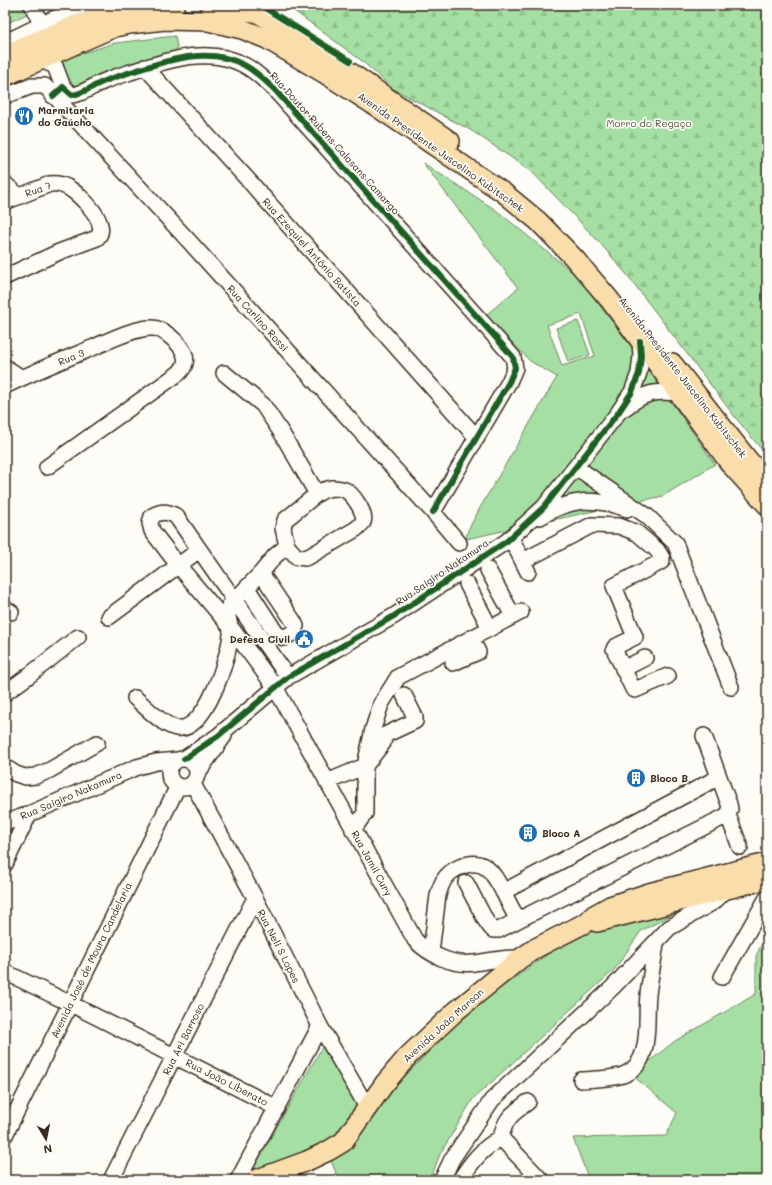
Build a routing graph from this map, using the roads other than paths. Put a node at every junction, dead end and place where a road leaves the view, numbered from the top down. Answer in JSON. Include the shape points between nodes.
{"nodes":[{"id":1,"x":32,"y":5,"type":"edge"},
{"id":2,"x":89,"y":5,"type":"edge"},
{"id":3,"x":185,"y":9,"type":"edge"},
{"id":4,"x":213,"y":9,"type":"edge"},
{"id":5,"x":252,"y":9,"type":"edge"},
{"id":6,"x":42,"y":25,"type":"junction"},
{"id":7,"x":16,"y":42,"type":"edge"},
{"id":8,"x":5,"y":55,"type":"edge"},
{"id":9,"x":41,"y":60,"type":"junction"},
{"id":10,"x":145,"y":67,"type":"junction"},
{"id":11,"x":5,"y":76,"type":"edge"},
{"id":12,"x":58,"y":91,"type":"junction"},
{"id":13,"x":5,"y":96,"type":"edge"},
{"id":14,"x":5,"y":184,"type":"edge"},
{"id":15,"x":19,"y":196,"type":"junction"},
{"id":16,"x":5,"y":202,"type":"edge"},
{"id":17,"x":5,"y":277,"type":"edge"},
{"id":18,"x":640,"y":341,"type":"junction"},
{"id":19,"x":5,"y":367,"type":"edge"},
{"id":20,"x":224,"y":373,"type":"dead end"},
{"id":21,"x":22,"y":378,"type":"junction"},
{"id":22,"x":5,"y":386,"type":"edge"},
{"id":23,"x":679,"y":393,"type":"junction"},
{"id":24,"x":618,"y":413,"type":"junction"},
{"id":25,"x":477,"y":438,"type":"junction"},
{"id":26,"x":47,"y":467,"type":"dead end"},
{"id":27,"x":576,"y":467,"type":"junction"},
{"id":28,"x":767,"y":480,"type":"edge"},
{"id":29,"x":317,"y":494,"type":"junction"},
{"id":30,"x":767,"y":505,"type":"edge"},
{"id":31,"x":433,"y":512,"type":"junction"},
{"id":32,"x":647,"y":516,"type":"junction"},
{"id":33,"x":515,"y":534,"type":"junction"},
{"id":34,"x":458,"y":543,"type":"dead end"},
{"id":35,"x":287,"y":546,"type":"junction"},
{"id":36,"x":199,"y":550,"type":"junction"},
{"id":37,"x":178,"y":565,"type":"junction"},
{"id":38,"x":488,"y":570,"type":"dead end"},
{"id":39,"x":261,"y":573,"type":"junction"},
{"id":40,"x":467,"y":584,"type":"dead end"},
{"id":41,"x":247,"y":588,"type":"junction"},
{"id":42,"x":234,"y":601,"type":"junction"},
{"id":43,"x":109,"y":616,"type":"dead end"},
{"id":44,"x":490,"y":628,"type":"junction"},
{"id":45,"x":232,"y":629,"type":"junction"},
{"id":46,"x":78,"y":637,"type":"dead end"},
{"id":47,"x":471,"y":638,"type":"junction"},
{"id":48,"x":645,"y":658,"type":"dead end"},
{"id":49,"x":453,"y":663,"type":"dead end"},
{"id":50,"x":623,"y":669,"type":"junction"},
{"id":51,"x":668,"y":676,"type":"dead end"},
{"id":52,"x":288,"y":677,"type":"junction"},
{"id":53,"x":275,"y":687,"type":"junction"},
{"id":54,"x":731,"y":687,"type":"dead end"},
{"id":55,"x":5,"y":693,"type":"edge"},
{"id":56,"x":404,"y":695,"type":"dead end"},
{"id":57,"x":135,"y":698,"type":"dead end"},
{"id":58,"x":232,"y":725,"type":"junction"},
{"id":59,"x":704,"y":736,"type":"dead end"},
{"id":60,"x":97,"y":743,"type":"dead end"},
{"id":61,"x":181,"y":760,"type":"junction"},
{"id":62,"x":365,"y":766,"type":"junction"},
{"id":63,"x":5,"y":767,"type":"edge"},
{"id":64,"x":137,"y":767,"type":"junction"},
{"id":65,"x":169,"y":773,"type":"junction"},
{"id":66,"x":719,"y":777,"type":"junction"},
{"id":67,"x":195,"y":779,"type":"junction"},
{"id":68,"x":327,"y":782,"type":"junction"},
{"id":69,"x":178,"y":786,"type":"junction"},
{"id":70,"x":29,"y":814,"type":"junction"},
{"id":71,"x":728,"y":816,"type":"junction"},
{"id":72,"x":5,"y":823,"type":"edge"},
{"id":73,"x":353,"y":830,"type":"junction"},
{"id":74,"x":740,"y":847,"type":"dead end"},
{"id":75,"x":767,"y":863,"type":"edge"},
{"id":76,"x":5,"y":864,"type":"edge"},
{"id":77,"x":767,"y":879,"type":"edge"},
{"id":78,"x":466,"y":883,"type":"dead end"},
{"id":79,"x":728,"y":888,"type":"junction"},
{"id":80,"x":503,"y":892,"type":"junction"},
{"id":81,"x":255,"y":898,"type":"junction"},
{"id":82,"x":767,"y":898,"type":"edge"},
{"id":83,"x":518,"y":920,"type":"junction"},
{"id":84,"x":587,"y":922,"type":"junction"},
{"id":85,"x":656,"y":943,"type":"junction"},
{"id":86,"x":431,"y":952,"type":"junction"},
{"id":87,"x":521,"y":958,"type":"junction"},
{"id":88,"x":5,"y":972,"type":"edge"},
{"id":89,"x":722,"y":977,"type":"dead end"},
{"id":90,"x":69,"y":1003,"type":"junction"},
{"id":91,"x":320,"y":1026,"type":"junction"},
{"id":92,"x":174,"y":1056,"type":"junction"},
{"id":93,"x":581,"y":1080,"type":"dead end"},
{"id":94,"x":528,"y":1102,"type":"dead end"},
{"id":95,"x":367,"y":1107,"type":"junction"},
{"id":96,"x":277,"y":1108,"type":"junction"},
{"id":97,"x":5,"y":1135,"type":"edge"},
{"id":98,"x":501,"y":1138,"type":"junction"},
{"id":99,"x":112,"y":1180,"type":"edge"},
{"id":100,"x":238,"y":1180,"type":"edge"},
{"id":101,"x":255,"y":1180,"type":"edge"},
{"id":102,"x":442,"y":1180,"type":"edge"},
{"id":103,"x":460,"y":1180,"type":"edge"},
{"id":104,"x":541,"y":1180,"type":"edge"}],
"edges":[{"from":1,"to":6,"type":"street"},
{"from":2,"to":6,"type":"street"},
{"from":3,"to":4,"type":"main road","name":"Avenida Presidente Juscelino Kubitschek"},
{"from":3,"to":7,"type":"main road","name":"Avenida Presidente Juscelino Kubitschek","via":[[133,9]]},
{"from":3,"to":9,"type":"main road","name":"Avenida Presidente Juscelino Kubitschek","via":[[148,22],[115,27]]},
{"from":4,"to":5,"type":"main road","name":"Avenida Presidente Juscelino Kubitschek"},
{"from":4,"to":18,"type":"main road","name":"Avenida Presidente Juscelino Kubitschek","via":[[242,29],[267,39],[324,73],[504,193],[538,221],[574,258]]},
{"from":5,"to":28,"type":"main road","name":"Avenida Presidente Juscelino Kubitschek","via":[[369,84],[513,185],[553,217],[574,238],[749,461]]},
{"from":6,"to":7,"type":"street"},
{"from":7,"to":8,"type":"main road","name":"Avenida Presidente Juscelino Kubitschek"},
{"from":7,"to":9,"type":"street"},
{"from":9,"to":11,"type":"main road","name":"Avenida Presidente Juscelino Kubitschek"},
{"from":9,"to":12,"type":"street","via":[[55,66]]},
{"from":10,"to":12,"type":"street","name":"Rua Doutor Rubens Calasans Camargo","via":[[106,80],[78,95]]},
{"from":10,"to":25,"type":"street","name":"Rua Ezequiel Antônio Batista"},
{"from":10,"to":25,"type":"street","name":"Rua Doutor Rubens Calasans Camargo","via":[[179,58],[209,57],[231,60],[254,71],[275,90],[513,357],[514,372]]},
{"from":12,"to":13,"type":"street","via":[[45,86],[32,86]]},
{"from":12,"to":31,"type":"street","name":"Rua Carlino Rossi","via":[[188,240]]},
{"from":14,"to":15,"type":"street"},
{"from":15,"to":16,"type":"street","name":"Rua 7"},
{"from":15,"to":17,"type":"street","name":"Rua 7","via":[[50,184],[57,183],[67,187],[93,212],[100,225],[100,235]]},
{"from":18,"to":23,"type":"main road","name":"Avenida Presidente Juscelino Kubitschek"},
{"from":18,"to":24,"type":"street","name":"Rua Saigiro Nakamura","via":[[639,373],[632,392]]},
{"from":19,"to":21,"type":"street"},
{"from":20,"to":29,"type":"street","via":[[263,405]]},
{"from":21,"to":22,"type":"street","name":"Rua 3"},
{"from":21,"to":26,"type":"street","name":"Rua 3","via":[[138,330],[159,329],[176,341],[185,354],[183,370]]},
{"from":23,"to":24,"type":"street","name":"Rua Saigiro Nakamura","via":[[661,392],[642,396]]},
{"from":23,"to":30,"type":"main road","name":"Avenida Presidente Juscelino Kubitschek","via":[[730,465]]},
{"from":24,"to":27,"type":"street","name":"Rua Saigiro Nakamura"},
{"from":25,"to":31,"type":"street"},
{"from":27,"to":32,"type":"street"},
{"from":27,"to":33,"type":"street","name":"Rua Saigiro Nakamura","via":[[544,507]]},
{"from":29,"to":35,"type":"street","via":[[285,520],[283,528]]},
{"from":29,"to":35,"type":"street","via":[[332,488],[346,490],[361,510],[364,517],[362,523],[305,558],[297,557]]},
{"from":31,"to":34,"type":"street","name":"Rua Carlino Rossi"},
{"from":32,"to":33,"type":"street","via":[[610,503],[575,502],[554,508]]},
{"from":32,"to":54,"type":"street","via":[[675,543]]},
{"from":33,"to":50,"type":"street","via":[[525,567],[592,525],[619,526],[637,533],[657,550],[662,558],[659,563],[614,586],[634,635],[634,638],[614,649]]},
{"from":33,"to":52,"type":"street","name":"Rua Saigiro Nakamura","via":[[394,616]]},
{"from":35,"to":39,"type":"street"},
{"from":36,"to":37,"type":"street"},
{"from":36,"to":37,"type":"street","name":"Rua Jamil Cury","via":[[176,516],[168,512],[158,512],[152,516],[152,531]]},
{"from":36,"to":42,"type":"street"},
{"from":37,"to":43,"type":"street"},
{"from":37,"to":45,"type":"street","name":"Rua Jamil Cury"},
{"from":38,"to":44,"type":"street","via":[[517,614]]},
{"from":39,"to":41,"type":"street"},
{"from":39,"to":41,"type":"street","via":[[294,622],[296,630],[284,638],[276,633]]},
{"from":40,"to":44,"type":"street"},
{"from":41,"to":42,"type":"street"},
{"from":42,"to":45,"type":"street","via":[[227,613]]},
{"from":42,"to":52,"type":"street"},
{"from":44,"to":47,"type":"street"},
{"from":45,"to":53,"type":"street","name":"Rua Jamil Cury"},
{"from":45,"to":57,"type":"street","via":[[230,645],[212,697],[194,723],[181,729],[168,725]]},
{"from":46,"to":55,"type":"street"},
{"from":47,"to":49,"type":"street","via":[[478,652]]},
{"from":47,"to":62,"type":"street","via":[[398,677],[381,704],[372,729]]},
{"from":48,"to":50,"type":"street"},
{"from":50,"to":51,"type":"street","via":[[635,690]]},
{"from":52,"to":53,"type":"street","name":"Rua Saigiro Nakamura"},
{"from":53,"to":58,"type":"street","name":"Rua Saigiro Nakamura"},
{"from":53,"to":68,"type":"street","name":"Rua Jamil Cury"},
{"from":56,"to":62,"type":"street","via":[[415,721],[385,735],[383,743]]},
{"from":58,"to":61,"type":"street","name":"Rua Saigiro Nakamura"},
{"from":58,"to":67,"type":"street","name":"Rua Saigiro Nakamura"},
{"from":59,"to":66,"type":"street"},
{"from":60,"to":63,"type":"street","via":[[36,776],[25,777]]},
{"from":61,"to":64,"type":"street","name":"Rua Saigiro Nakamura"},
{"from":61,"to":65,"type":"street","via":[[174,763]]},
{"from":61,"to":67,"type":"street","via":[[189,761],[197,768]]},
{"from":62,"to":68,"type":"street"},
{"from":62,"to":73,"type":"street","via":[[365,813]]},
{"from":64,"to":65,"type":"street"},
{"from":64,"to":70,"type":"street","name":"Rua Saigiro Nakamura"},
{"from":65,"to":69,"type":"street","via":[[170,778]]},
{"from":66,"to":71,"type":"street","via":[[730,804]]},
{"from":66,"to":80,"type":"street"},
{"from":67,"to":69,"type":"street","via":[[183,788]]},
{"from":67,"to":81,"type":"street","name":"Rua Neli S Lopes"},
{"from":68,"to":73,"type":"street","name":"Rua Jamil Cury"},
{"from":69,"to":90,"type":"street","name":"Avenida José de Moura Candelaria"},
{"from":70,"to":72,"type":"street","name":"Rua Saigiro Nakamura"},
{"from":70,"to":76,"type":"street"},
{"from":71,"to":74,"type":"street"},
{"from":71,"to":83,"type":"street"},
{"from":73,"to":86,"type":"street","name":"Rua Jamil Cury","via":[[409,932],[420,946]]},
{"from":75,"to":84,"type":"main road","name":"Avenida João Marson","via":[[629,900],[602,910]]},
{"from":77,"to":79,"type":"main road","name":"Avenida João Marson"},
{"from":78,"to":83,"type":"street","via":[[490,928],[502,930]]},
{"from":79,"to":84,"type":"main road","name":"Avenida João Marson","via":[[604,921]]},
{"from":79,"to":85,"type":"street","via":[[701,911],[669,928]]},
{"from":80,"to":83,"type":"street"},
{"from":80,"to":86,"type":"street","via":[[494,874],[484,865],[465,865],[448,874],[438,895]]},
{"from":81,"to":91,"type":"street","name":"Rua Neli S Lopes"},
{"from":81,"to":92,"type":"street","name":"Rua Ari Barroso"},
{"from":82,"to":89,"type":"street"},
{"from":84,"to":87,"type":"main road","name":"Avenida João Marson"},
{"from":85,"to":93,"type":"street","via":[[647,1005],[647,1034],[642,1057],[623,1075]]},
{"from":85,"to":102,"type":"street","via":[[613,987],[492,1100],[452,1159]]},
{"from":86,"to":87,"type":"street","name":"Rua Jamil Cury","via":[[447,960],[466,964],[507,957]]},
{"from":87,"to":95,"type":"main road","name":"Avenida João Marson","via":[[421,1044],[396,1069]]},
{"from":88,"to":90,"type":"street","name":"Rua João Liberato"},
{"from":90,"to":92,"type":"street","name":"Rua João Liberato"},
{"from":90,"to":97,"type":"street","name":"Avenida José de Moura Candelaria"},
{"from":91,"to":95,"type":"street","name":"Rua Neli S Lopes"},
{"from":91,"to":96,"type":"street"},
{"from":92,"to":96,"type":"street","name":"Rua João Liberato"},
{"from":92,"to":99,"type":"street","name":"Rua Ari Barroso"},
{"from":94,"to":98,"type":"street","via":[[507,1120]]},
{"from":95,"to":101,"type":"main road","name":"Avenida João Marson","via":[[343,1142],[337,1146],[307,1161]]},
{"from":96,"to":100,"type":"street"},
{"from":98,"to":103,"type":"street","via":[[490,1143],[478,1155]]},
{"from":98,"to":104,"type":"street"}]}
